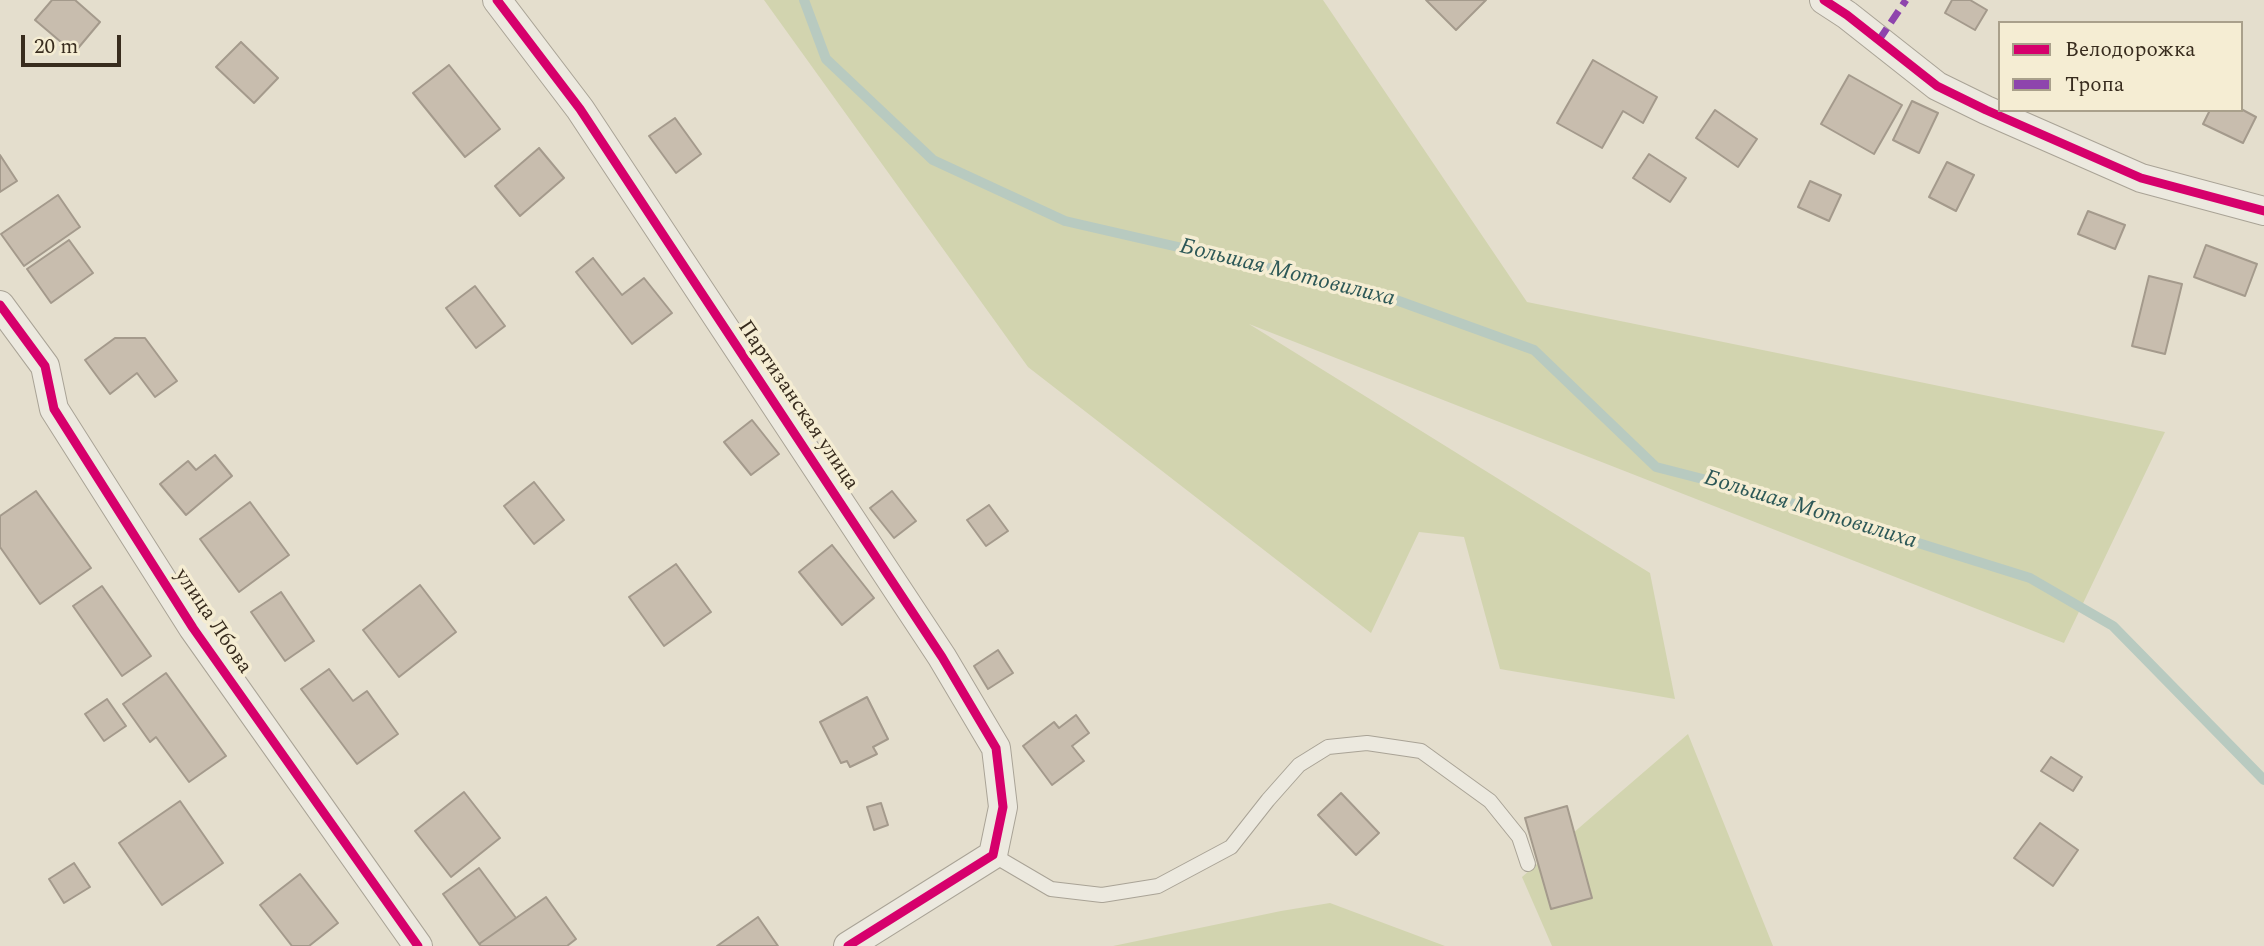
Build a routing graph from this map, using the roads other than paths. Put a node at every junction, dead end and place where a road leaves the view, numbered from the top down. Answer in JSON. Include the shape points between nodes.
{"nodes":[{"id":1,"x":496,"y":0,"type":"edge"},
{"id":2,"x":1824,"y":0,"type":"edge"},
{"id":3,"x":2264,"y":211,"type":"edge"},
{"id":4,"x":0,"y":305,"type":"edge"},
{"id":5,"x":993,"y":855,"type":"junction"},
{"id":6,"x":1528,"y":864,"type":"dead end"},
{"id":7,"x":418,"y":946,"type":"edge"},
{"id":8,"x":848,"y":946,"type":"edge"}],
"edges":[{"from":1,"to":5,"type":"street","name":"Партизанская улица","via":[[580,109],[942,657],[996,748],[1003,807]]},
{"from":2,"to":3,"type":"street","via":[[1937,86],[1986,110],[2141,178]]},
{"from":4,"to":7,"type":"street","name":"улица Лбова","via":[[45,366],[54,409],[193,628]]},
{"from":5,"to":6,"type":"lane","via":[[1051,889],[1102,895],[1158,886],[1231,847],[1299,765],[1328,747],[1367,743],[1421,751],[1490,801],[1519,837]]},
{"from":5,"to":8,"type":"street"}]}
